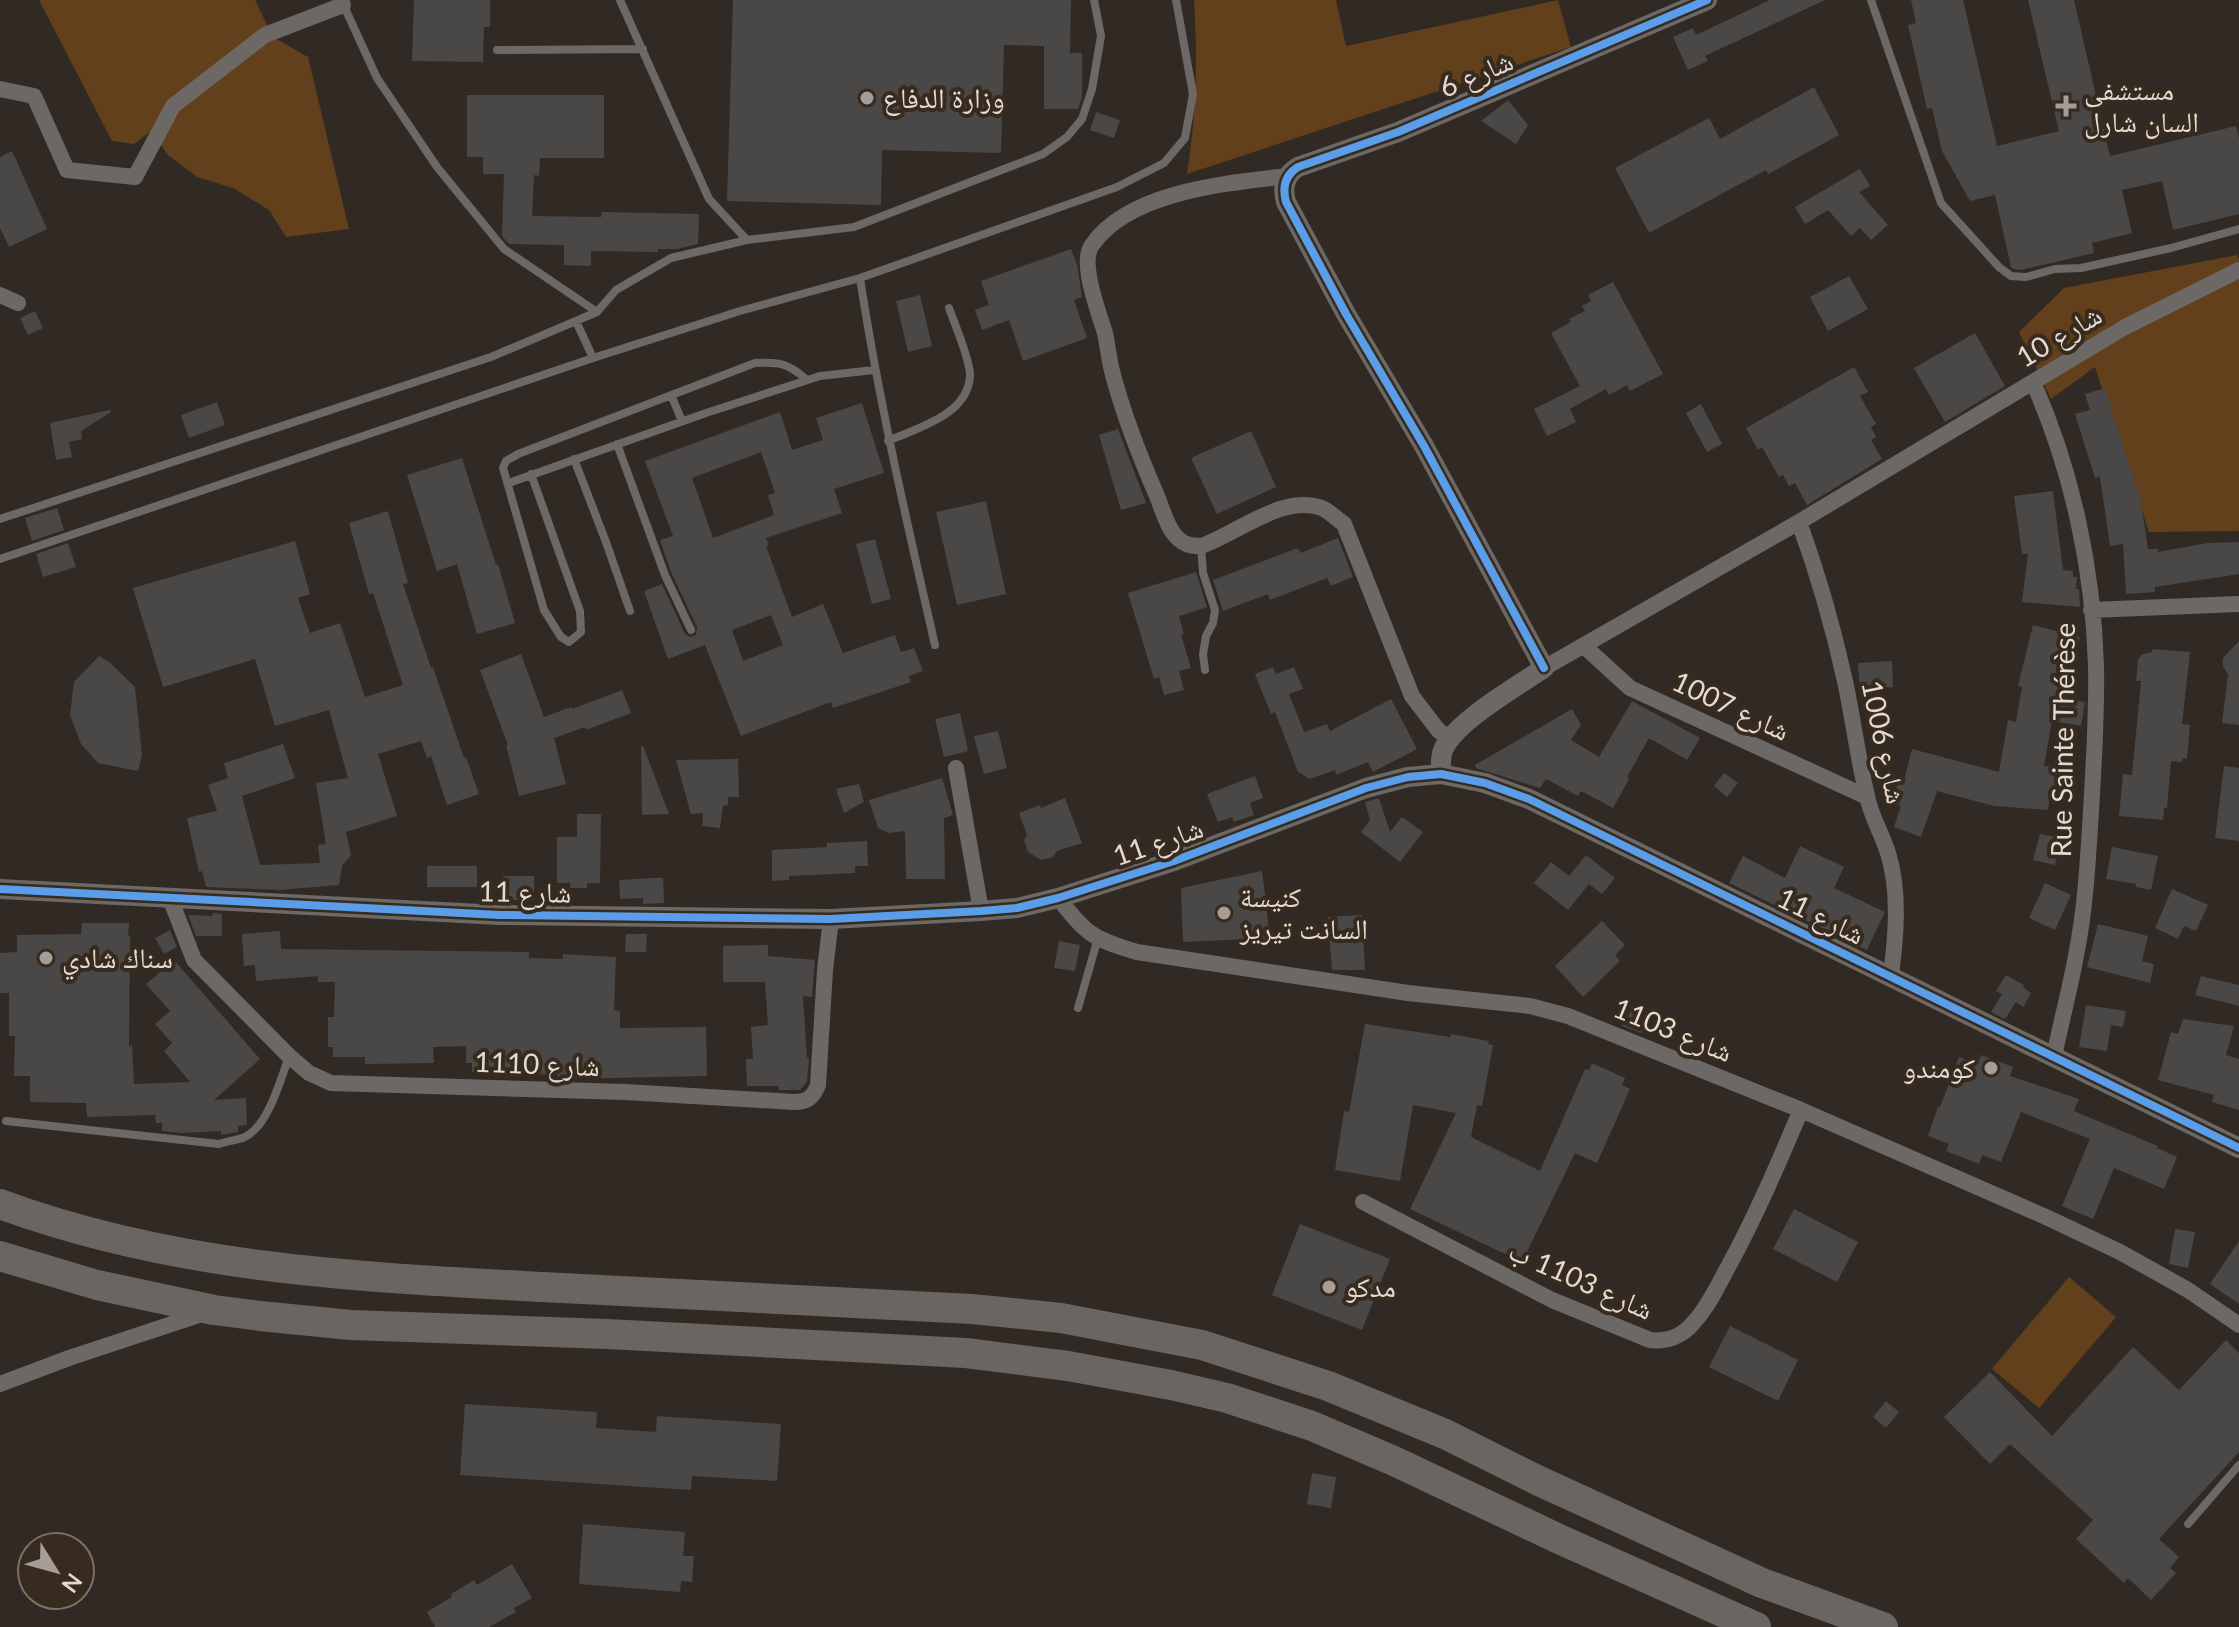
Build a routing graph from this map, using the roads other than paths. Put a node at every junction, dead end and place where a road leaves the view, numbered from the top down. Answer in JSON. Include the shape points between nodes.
{"nodes":[{"id":1,"x":620,"y":0,"type":"edge"},
{"id":2,"x":1094,"y":0,"type":"edge"},
{"id":3,"x":1176,"y":0,"type":"edge"},
{"id":4,"x":1707,"y":0,"type":"edge"},
{"id":5,"x":1871,"y":0,"type":"edge"},
{"id":6,"x":342,"y":2,"type":"edge"},
{"id":7,"x":1680,"y":6,"type":"edge"},
{"id":8,"x":643,"y":49,"type":"junction"},
{"id":9,"x":497,"y":50,"type":"dead end"},
{"id":10,"x":0,"y":89,"type":"edge"},
{"id":11,"x":1288,"y":176,"type":"junction"},
{"id":12,"x":2239,"y":229,"type":"edge"},
{"id":13,"x":747,"y":240,"type":"junction"},
{"id":14,"x":2236,"y":272,"type":"edge"},
{"id":15,"x":860,"y":278,"type":"junction"},
{"id":16,"x":2239,"y":292,"type":"edge"},
{"id":17,"x":0,"y":295,"type":"edge"},
{"id":18,"x":18,"y":303,"type":"dead end"},
{"id":19,"x":949,"y":308,"type":"dead end"},
{"id":20,"x":597,"y":312,"type":"junction"},
{"id":21,"x":576,"y":321,"type":"junction"},
{"id":22,"x":593,"y":358,"type":"junction"},
{"id":23,"x":874,"y":370,"type":"junction"},
{"id":24,"x":807,"y":380,"type":"junction"},
{"id":25,"x":2033,"y":382,"type":"junction"},
{"id":26,"x":671,"y":395,"type":"junction"},
{"id":27,"x":682,"y":421,"type":"junction"},
{"id":28,"x":888,"y":441,"type":"junction"},
{"id":29,"x":617,"y":444,"type":"junction"},
{"id":30,"x":574,"y":459,"type":"junction"},
{"id":31,"x":531,"y":474,"type":"junction"},
{"id":32,"x":509,"y":483,"type":"junction"},
{"id":33,"x":0,"y":519,"type":"edge"},
{"id":34,"x":1799,"y":522,"type":"junction"},
{"id":35,"x":1201,"y":546,"type":"junction"},
{"id":36,"x":0,"y":559,"type":"edge"},
{"id":37,"x":2239,"y":604,"type":"edge"},
{"id":38,"x":2091,"y":610,"type":"junction"},
{"id":39,"x":630,"y":611,"type":"dead end"},
{"id":40,"x":691,"y":630,"type":"dead end"},
{"id":41,"x":935,"y":645,"type":"dead end"},
{"id":42,"x":1584,"y":646,"type":"junction"},
{"id":43,"x":1544,"y":668,"type":"junction"},
{"id":44,"x":1205,"y":670,"type":"dead end"},
{"id":45,"x":1449,"y":739,"type":"junction"},
{"id":46,"x":956,"y":768,"type":"dead end"},
{"id":47,"x":1441,"y":774,"type":"junction"},
{"id":48,"x":1867,"y":797,"type":"junction"},
{"id":49,"x":0,"y":889,"type":"edge"},
{"id":50,"x":170,"y":898,"type":"junction"},
{"id":51,"x":1058,"y":898,"type":"junction"},
{"id":52,"x":981,"y":911,"type":"junction"},
{"id":53,"x":831,"y":919,"type":"junction"},
{"id":54,"x":1098,"y":938,"type":"junction"},
{"id":55,"x":1891,"y":975,"type":"junction"},
{"id":56,"x":1078,"y":1008,"type":"dead end"},
{"id":57,"x":289,"y":1056,"type":"junction"},
{"id":58,"x":2054,"y":1057,"type":"junction"},
{"id":59,"x":1801,"y":1110,"type":"junction"},
{"id":60,"x":6,"y":1121,"type":"dead end"},
{"id":61,"x":2239,"y":1148,"type":"edge"},
{"id":62,"x":1363,"y":1202,"type":"dead end"},
{"id":63,"x":0,"y":1204,"type":"edge"},
{"id":64,"x":0,"y":1256,"type":"edge"},
{"id":65,"x":214,"y":1310,"type":"junction"},
{"id":66,"x":2239,"y":1325,"type":"edge"},
{"id":67,"x":0,"y":1384,"type":"edge"},
{"id":68,"x":2239,"y":1465,"type":"edge"},
{"id":69,"x":2188,"y":1524,"type":"dead end"},
{"id":70,"x":1756,"y":1627,"type":"edge"},
{"id":71,"x":1883,"y":1627,"type":"edge"}],
"edges":[{"from":1,"to":8,"type":"lane"},
{"from":2,"to":13,"type":"lane","via":[[1101,36],[1092,89],[1082,119],[1043,154],[854,227]]},
{"from":3,"to":15,"type":"lane","via":[[1193,94],[1185,138],[1164,163],[1117,187]]},
{"from":4,"to":7,"type":"street","name":"شارع 6"},
{"from":5,"to":12,"type":"lane","via":[[1941,203],[2011,276],[2081,268]]},
{"from":6,"to":10,"type":"street","via":[[265,35],[173,106],[135,177],[67,170],[34,96]]},
{"from":6,"to":20,"type":"lane","via":[[377,78],[437,167],[504,249]]},
{"from":7,"to":11,"type":"street","name":"شارع 6","via":[[1398,132],[1298,167]]},
{"from":8,"to":9,"type":"lane"},
{"from":8,"to":13,"type":"lane","via":[[709,199]]},
{"from":11,"to":35,"type":"street","via":[[1214,185],[1145,205],[1120,217],[1088,253],[1113,375],[1144,465],[1172,531],[1181,542]]},
{"from":11,"to":43,"type":"street","via":[[1286,202]]},
{"from":13,"to":20,"type":"lane","via":[[671,258],[616,290]]},
{"from":14,"to":16,"type":"street"},
{"from":14,"to":25,"type":"street","name":"شارع 10","via":[[2125,327]]},
{"from":15,"to":22,"type":"lane"},
{"from":15,"to":23,"type":"lane"},
{"from":17,"to":18,"type":"street"},
{"from":19,"to":28,"type":"lane","via":[[970,371],[968,391],[945,415]]},
{"from":20,"to":21,"type":"lane"},
{"from":21,"to":22,"type":"lane"},
{"from":21,"to":33,"type":"lane","via":[[491,357]]},
{"from":22,"to":36,"type":"lane"},
{"from":23,"to":24,"type":"lane"},
{"from":23,"to":28,"type":"lane"},
{"from":24,"to":26,"type":"lane","via":[[778,362],[755,363]]},
{"from":24,"to":27,"type":"lane"},
{"from":25,"to":34,"type":"street","name":"شارع 10"},
{"from":25,"to":38,"type":"street","name":"Rue Sainte Thérèse","via":[[2062,457]]},
{"from":26,"to":27,"type":"lane"},
{"from":26,"to":32,"type":"lane","via":[[518,454],[504,464]]},
{"from":27,"to":29,"type":"lane"},
{"from":28,"to":41,"type":"lane"},
{"from":29,"to":30,"type":"lane"},
{"from":29,"to":40,"type":"lane"},
{"from":30,"to":31,"type":"lane"},
{"from":30,"to":39,"type":"lane"},
{"from":31,"to":32,"type":"lane"},
{"from":31,"to":32,"type":"lane","via":[[580,611],[581,632],[569,642],[544,610]]},
{"from":34,"to":42,"type":"street","name":"شارع 10"},
{"from":34,"to":48,"type":"street","name":"شارع 1006","via":[[1838,655]]},
{"from":35,"to":44,"type":"lane","via":[[1215,610],[1206,636]]},
{"from":35,"to":45,"type":"street","via":[[1271,512],[1305,505],[1325,510],[1344,524],[1412,696]]},
{"from":37,"to":38,"type":"street"},
{"from":38,"to":58,"type":"street","name":"Rue Sainte Thérèse","via":[[2096,665],[2085,889]]},
{"from":42,"to":43,"type":"street","name":"شارع 10"},
{"from":42,"to":48,"type":"street","name":"شارع 1007","via":[[1630,688]]},
{"from":43,"to":45,"type":"street"},
{"from":45,"to":47,"type":"street","via":[[1441,756]]},
{"from":46,"to":52,"type":"street"},
{"from":47,"to":51,"type":"street","name":"شارع 11","via":[[1366,788],[1174,861]]},
{"from":47,"to":55,"type":"street","name":"شارع 11","via":[[1529,799]]},
{"from":48,"to":55,"type":"street","name":"شارع 1006","via":[[1894,883]]},
{"from":49,"to":50,"type":"street","name":"شارع 11"},
{"from":50,"to":53,"type":"street","name":"شارع 11","via":[[500,915]]},
{"from":50,"to":57,"type":"street","name":"شارع 1110","via":[[194,960]]},
{"from":51,"to":52,"type":"street","name":"شارع 11"},
{"from":51,"to":54,"type":"street","name":"شارع 1103"},
{"from":52,"to":53,"type":"street","name":"شارع 11"},
{"from":53,"to":57,"type":"street","name":"شارع 1110","via":[[818,1085],[811,1099],[803,1102],[331,1083]]},
{"from":54,"to":56,"type":"lane"},
{"from":54,"to":59,"type":"street","name":"شارع 1103","via":[[1152,954],[1530,1006],[1568,1016]]},
{"from":55,"to":58,"type":"street","name":"شارع 11"},
{"from":57,"to":60,"type":"lane","via":[[262,1121],[246,1136],[219,1144]]},
{"from":58,"to":61,"type":"street","name":"شارع 11"},
{"from":59,"to":62,"type":"street","name":"شارع 1103 ب","via":[[1714,1293],[1694,1323],[1666,1340],[1650,1340],[1552,1300]]},
{"from":59,"to":66,"type":"street","name":"شارع 1103","via":[[2120,1252]]},
{"from":63,"to":71,"type":"highway","via":[[108,1238],[241,1264],[365,1277],[972,1309],[1061,1318],[1202,1345],[1381,1406],[1736,1572]]},
{"from":64,"to":65,"type":"highway","via":[[97,1285]]},
{"from":65,"to":67,"type":"street"},
{"from":65,"to":70,"type":"highway","via":[[351,1325],[966,1353],[1171,1385],[1312,1426]]},
{"from":68,"to":69,"type":"lane"}]}
